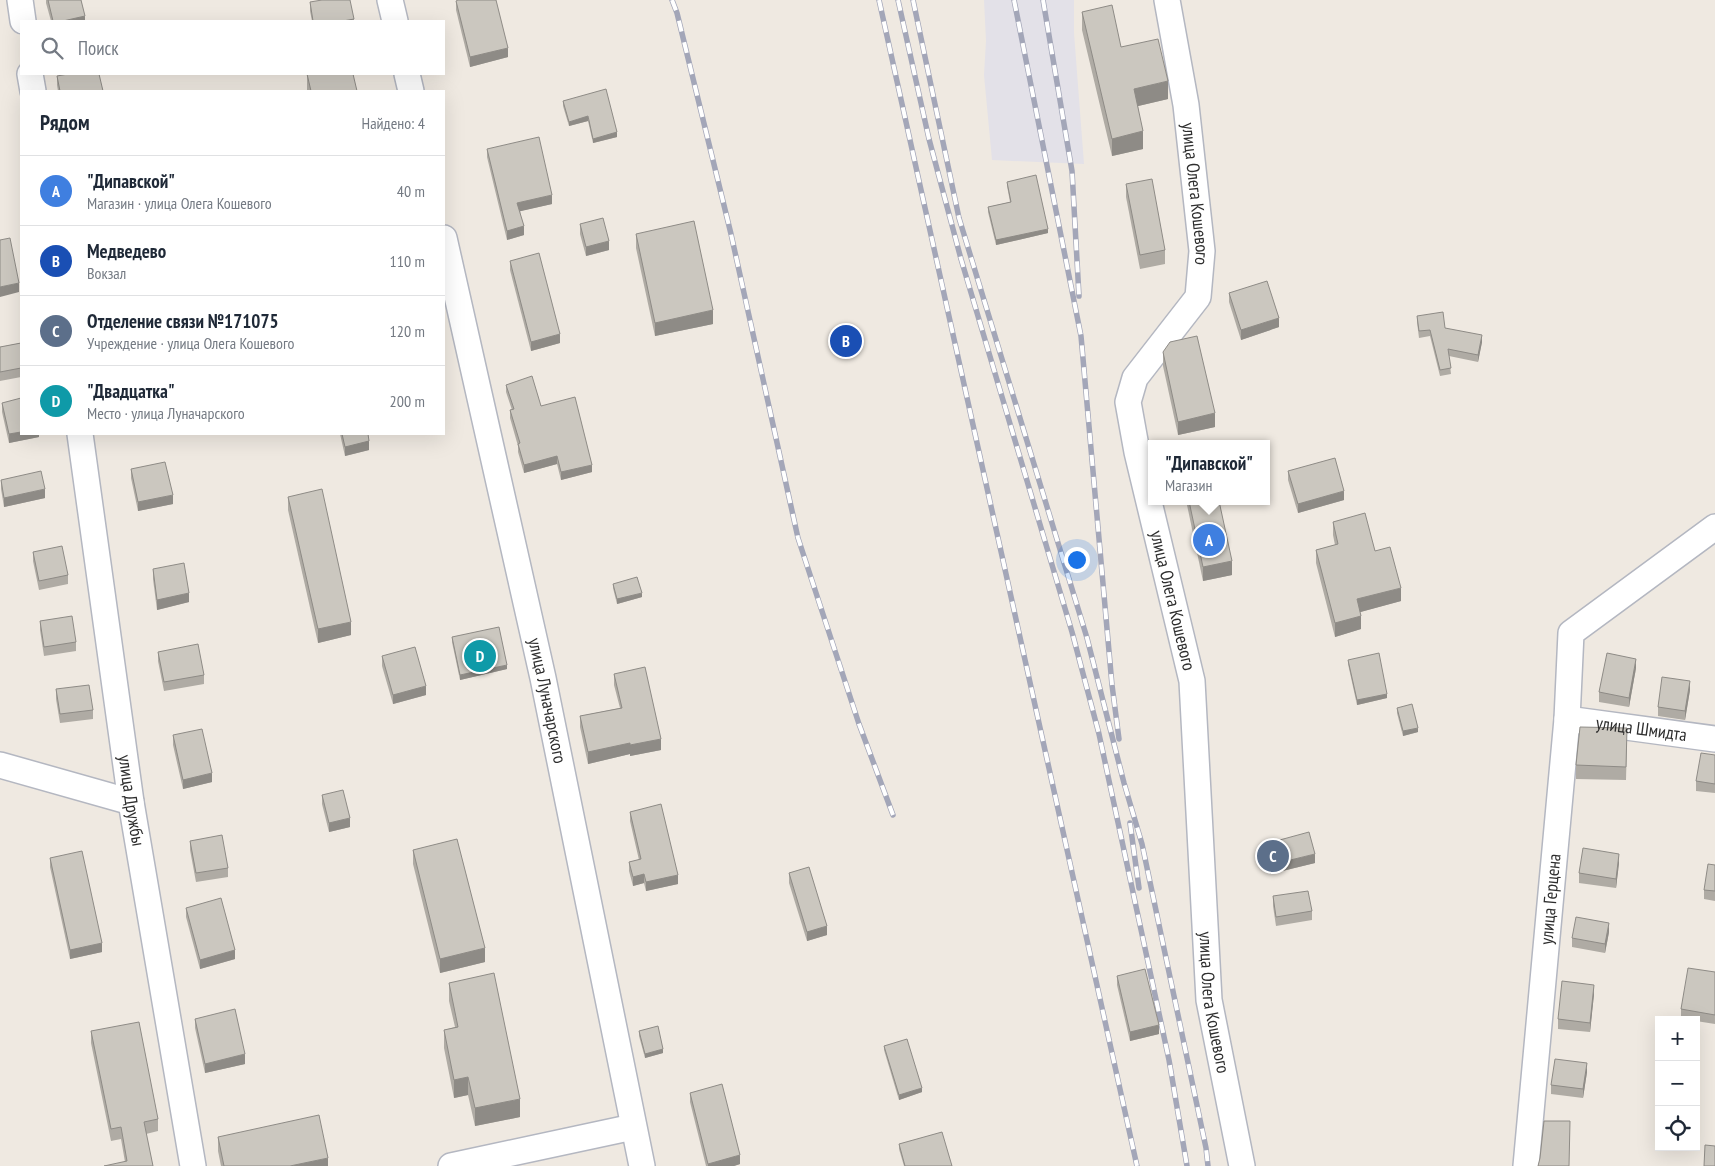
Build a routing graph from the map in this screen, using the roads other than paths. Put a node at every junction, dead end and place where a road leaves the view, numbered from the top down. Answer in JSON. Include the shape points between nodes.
{"nodes":[{"id":1,"x":20,"y":0,"type":"edge"},
{"id":2,"x":390,"y":0,"type":"edge"},
{"id":3,"x":1167,"y":0,"type":"edge"},
{"id":4,"x":23,"y":20,"type":"edge"},
{"id":5,"x":395,"y":20,"type":"edge"},
{"id":6,"x":30,"y":75,"type":"edge"},
{"id":7,"x":407,"y":75,"type":"edge"},
{"id":8,"x":33,"y":90,"type":"edge"},
{"id":9,"x":411,"y":90,"type":"edge"},
{"id":10,"x":445,"y":242,"type":"edge"},
{"id":11,"x":80,"y":435,"type":"edge"},
{"id":12,"x":1148,"y":501,"type":"edge"},
{"id":13,"x":1149,"y":505,"type":"edge"},
{"id":14,"x":1715,"y":527,"type":"edge"},
{"id":15,"x":1567,"y":719,"type":"junction"},
{"id":16,"x":1715,"y":739,"type":"edge"},
{"id":17,"x":0,"y":765,"type":"edge"},
{"id":18,"x":131,"y":802,"type":"junction"},
{"id":19,"x":633,"y":1127,"type":"junction"},
{"id":20,"x":193,"y":1166,"type":"edge"},
{"id":21,"x":451,"y":1166,"type":"edge"},
{"id":22,"x":642,"y":1166,"type":"edge"},
{"id":23,"x":1242,"y":1166,"type":"edge"},
{"id":24,"x":1526,"y":1166,"type":"edge"}],
"edges":[{"from":1,"to":4,"type":"street"},
{"from":2,"to":5,"type":"street"},
{"from":3,"to":12,"type":"street","name":"улица Олега Кошевого","via":[[1186,105],[1202,251],[1198,297],[1135,378],[1128,402]]},
{"from":6,"to":8,"type":"street"},
{"from":7,"to":9,"type":"street"},
{"from":10,"to":19,"type":"street","name":"улица Луначарского","via":[[542,678]]},
{"from":11,"to":18,"type":"street","name":"улица Дружбы"},
{"from":13,"to":23,"type":"street","name":"улица Олега Кошевого","via":[[1192,681],[1209,1000]]},
{"from":14,"to":15,"type":"street","name":"улица Герцена","via":[[1571,633]]},
{"from":15,"to":16,"type":"street","name":"улица Шмидта"},
{"from":15,"to":24,"type":"street","name":"улица Герцена"},
{"from":17,"to":18,"type":"street"},
{"from":18,"to":20,"type":"street","name":"улица Дружбы"},
{"from":19,"to":21,"type":"street"},
{"from":19,"to":22,"type":"street","name":"улица Луначарского"}]}
